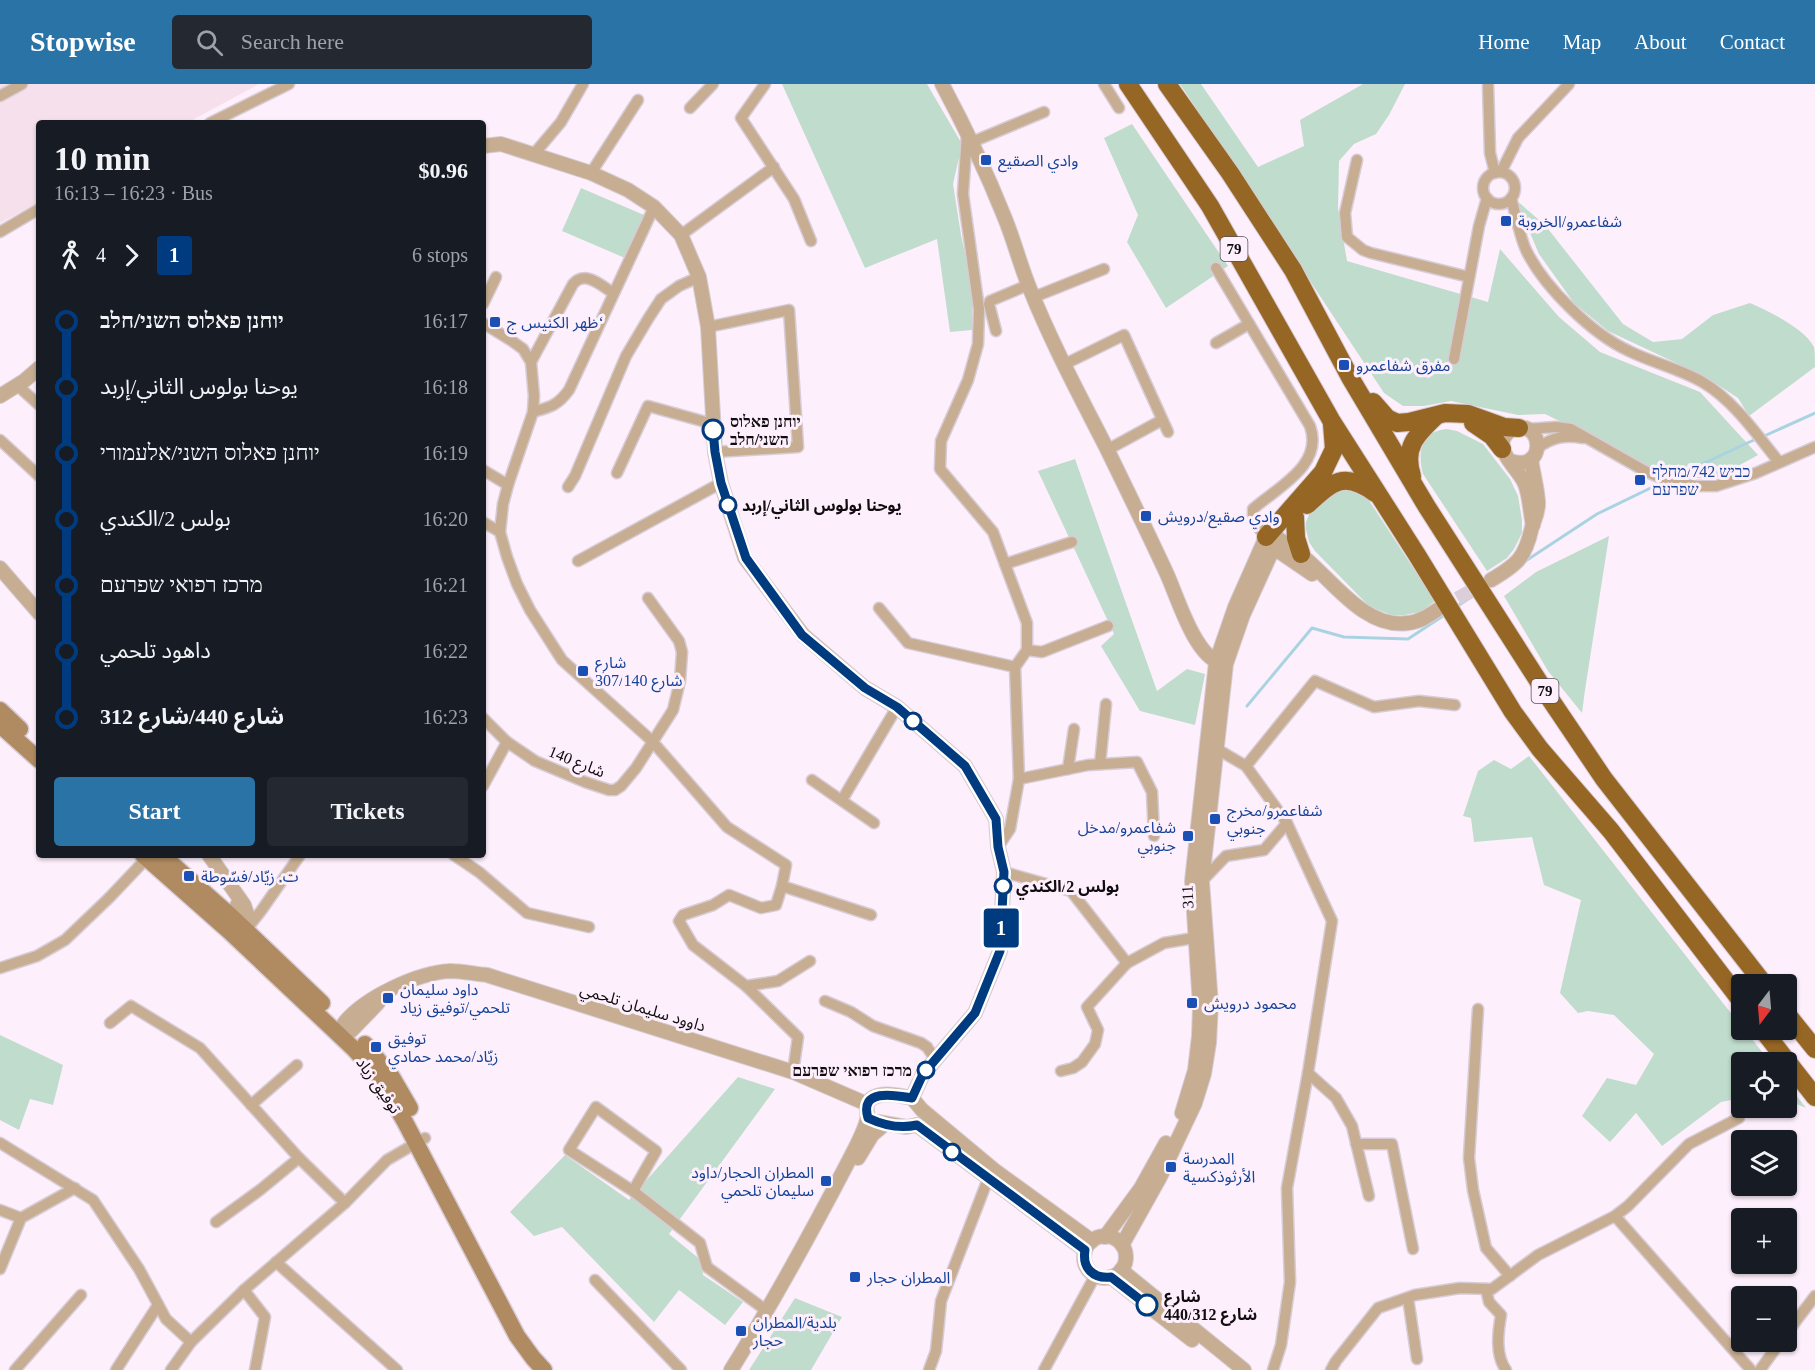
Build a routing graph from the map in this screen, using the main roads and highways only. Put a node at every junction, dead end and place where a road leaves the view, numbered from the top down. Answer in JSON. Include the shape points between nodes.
{"nodes":[{"id":1,"x":1128,"y":84,"type":"edge"},
{"id":2,"x":1167,"y":84,"type":"edge"},
{"id":3,"x":1351,"y":379,"type":"junction"},
{"id":4,"x":1459,"y":414,"type":"junction"},
{"id":5,"x":1437,"y":415,"type":"junction"},
{"id":6,"x":1331,"y":420,"type":"junction"},
{"id":7,"x":1523,"y":428,"type":"road end"},
{"id":8,"x":1507,"y":455,"type":"road end"},
{"id":9,"x":1381,"y":498,"type":"junction"},
{"id":10,"x":1427,"y":507,"type":"junction"},
{"id":11,"x":1294,"y":517,"type":"junction"},
{"id":12,"x":1301,"y":560,"type":"road end"},
{"id":13,"x":0,"y":710,"type":"edge"},
{"id":14,"x":0,"y":725,"type":"edge"},
{"id":15,"x":36,"y":742,"type":"edge"},
{"id":16,"x":36,"y":757,"type":"edge"},
{"id":17,"x":153,"y":858,"type":"edge"},
{"id":18,"x":1756,"y":974,"type":"edge"},
{"id":19,"x":1731,"y":988,"type":"edge"},
{"id":20,"x":1797,"y":1027,"type":"edge"},
{"id":21,"x":1771,"y":1040,"type":"edge"},
{"id":22,"x":1815,"y":1049,"type":"edge"},
{"id":23,"x":1815,"y":1097,"type":"edge"},
{"id":24,"x":420,"y":1140,"type":"junction"},
{"id":25,"x":544,"y":1370,"type":"edge"},
{"id":26,"x":555,"y":1370,"type":"edge"}],
"edges":[{"from":1,"to":6,"type":"highway","number":"79","via":[[1210,206]]},
{"from":2,"to":3,"type":"highway","number":"79","via":[[1293,270]]},
{"from":3,"to":5,"type":"highway","via":[[1397,423]]},
{"from":3,"to":10,"type":"highway","number":"79"},
{"from":4,"to":5,"type":"highway"},
{"from":4,"to":7,"type":"highway"},
{"from":4,"to":8,"type":"highway","via":[[1483,428]]},
{"from":5,"to":10,"type":"highway","via":[[1416,438],[1408,459]]},
{"from":6,"to":9,"type":"highway","number":"79"},
{"from":6,"to":11,"type":"highway","via":[[1334,449],[1328,464],[1272,541]]},
{"from":9,"to":11,"type":"highway","via":[[1360,483],[1340,480]]},
{"from":9,"to":19,"type":"highway","number":"79","via":[[1518,720],[1611,831]]},
{"from":10,"to":18,"type":"highway","number":"79","via":[[1604,778]]},
{"from":11,"to":12,"type":"highway"},
{"from":13,"to":15,"type":"main road"},
{"from":14,"to":16,"type":"main road"},
{"from":17,"to":24,"type":"main road","name":"توفيق زياد","via":[[236,926],[345,1030]]},
{"from":20,"to":22,"type":"highway"},
{"from":21,"to":23,"type":"highway"},
{"from":24,"to":25,"type":"main road","name":"توفيق زياد","via":[[517,1336]]},
{"from":24,"to":26,"type":"main road","name":"توفيق زياد","via":[[523,1327]]}]}
